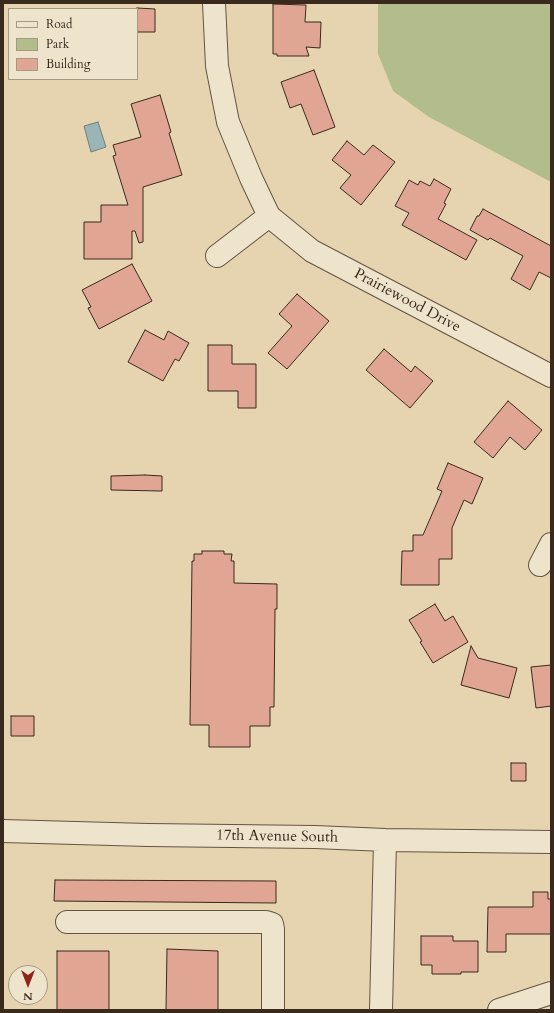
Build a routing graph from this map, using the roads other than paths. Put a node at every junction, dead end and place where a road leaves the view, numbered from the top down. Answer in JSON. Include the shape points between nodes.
{"nodes":[{"id":1,"x":214,"y":3,"type":"edge"},
{"id":2,"x":269,"y":216,"type":"junction"},
{"id":3,"x":217,"y":256,"type":"dead end"},
{"id":4,"x":551,"y":376,"type":"edge"},
{"id":5,"x":551,"y":544,"type":"edge"},
{"id":6,"x":540,"y":565,"type":"dead end"},
{"id":7,"x":3,"y":830,"type":"edge"},
{"id":8,"x":385,"y":840,"type":"junction"},
{"id":9,"x":551,"y":842,"type":"edge"},
{"id":10,"x":67,"y":922,"type":"dead end"},
{"id":11,"x":551,"y":993,"type":"edge"},
{"id":12,"x":273,"y":1010,"type":"edge"},
{"id":13,"x":381,"y":1010,"type":"edge"},
{"id":14,"x":499,"y":1010,"type":"edge"}],
"edges":[{"from":1,"to":2,"type":"street","name":"Prairiewood Drive","via":[[217,66],[228,122]]},
{"from":2,"to":3,"type":"street"},
{"from":2,"to":4,"type":"street","name":"Prairiewood Drive","via":[[312,252]]},
{"from":5,"to":6,"type":"street"},
{"from":7,"to":8,"type":"street","name":"17th Avenue South"},
{"from":8,"to":9,"type":"street","name":"17th Avenue South"},
{"from":8,"to":13,"type":"street"},
{"from":10,"to":12,"type":"street","via":[[272,924]]},
{"from":11,"to":14,"type":"street"}]}
